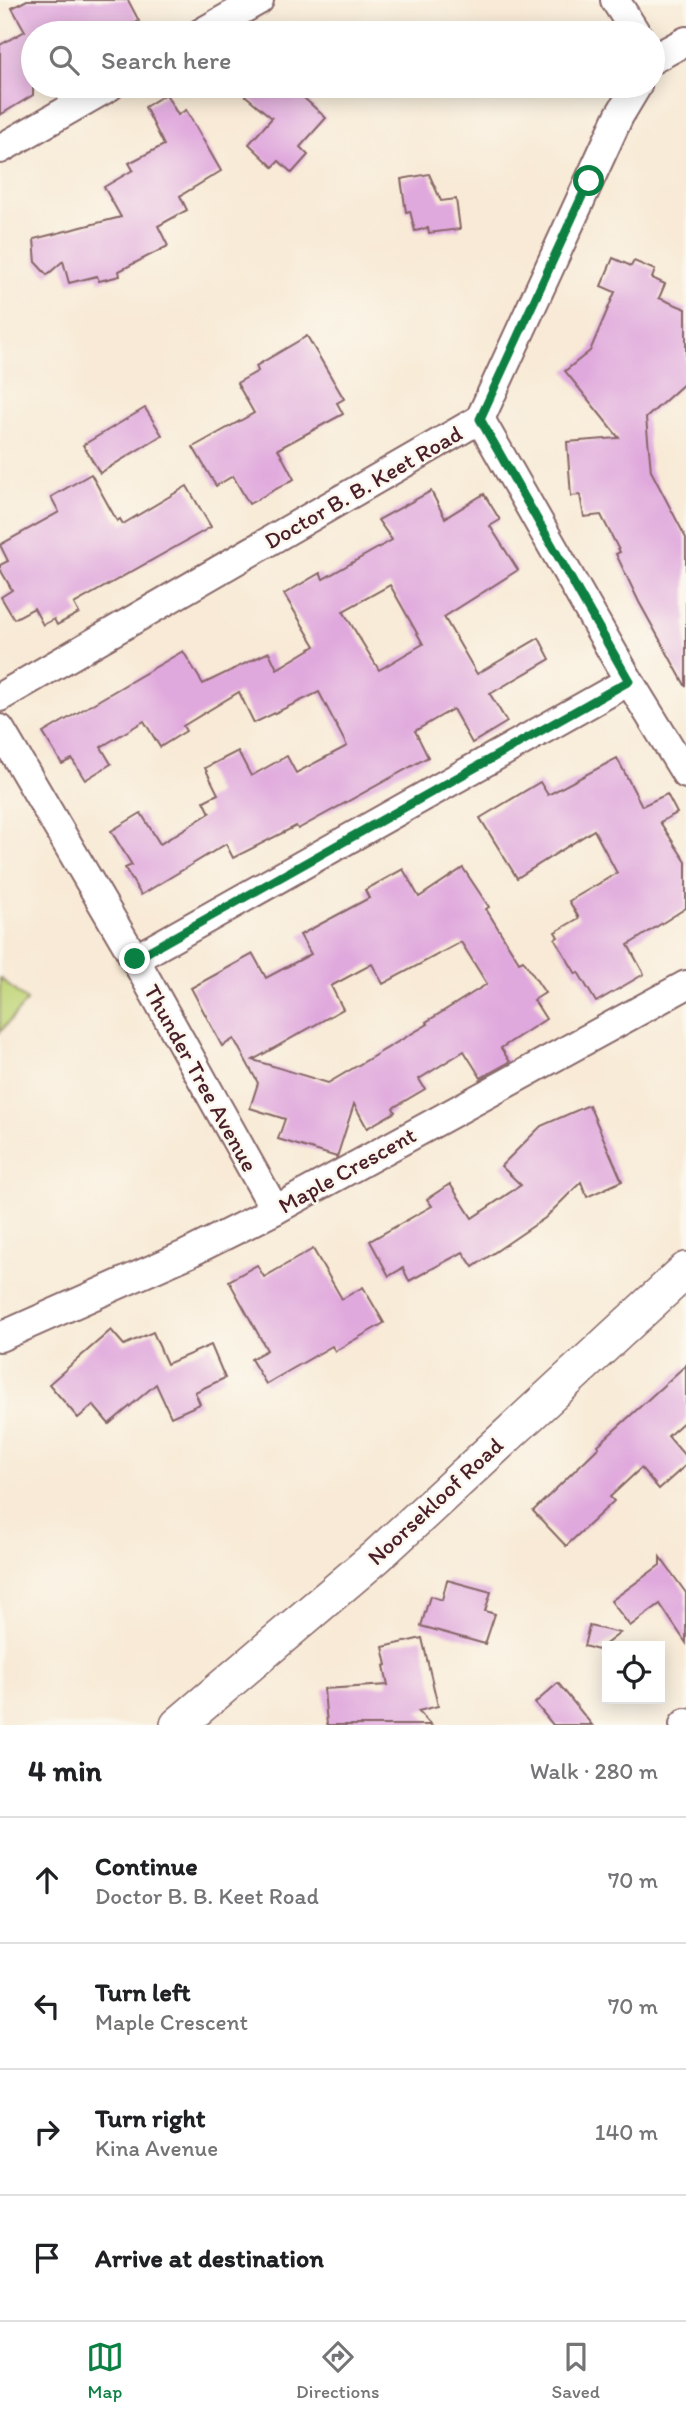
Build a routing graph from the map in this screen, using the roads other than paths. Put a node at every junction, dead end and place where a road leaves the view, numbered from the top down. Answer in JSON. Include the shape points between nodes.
{"nodes":[{"id":1,"x":259,"y":0,"type":"edge"},
{"id":2,"x":615,"y":0,"type":"edge"},
{"id":3,"x":222,"y":21,"type":"edge"},
{"id":4,"x":628,"y":21,"type":"edge"},
{"id":5,"x":686,"y":41,"type":"edge"},
{"id":6,"x":665,"y":52,"type":"edge"},
{"id":7,"x":89,"y":98,"type":"edge"},
{"id":8,"x":630,"y":98,"type":"edge"},
{"id":9,"x":0,"y":149,"type":"edge"},
{"id":10,"x":480,"y":419,"type":"junction"},
{"id":11,"x":629,"y":681,"type":"junction"},
{"id":12,"x":0,"y":697,"type":"edge"},
{"id":13,"x":0,"y":729,"type":"edge"},
{"id":14,"x":686,"y":774,"type":"edge"},
{"id":15,"x":135,"y":959,"type":"junction"},
{"id":16,"x":686,"y":985,"type":"edge"},
{"id":17,"x":275,"y":1210,"type":"junction"},
{"id":18,"x":686,"y":1270,"type":"edge"},
{"id":19,"x":0,"y":1337,"type":"edge"},
{"id":20,"x":178,"y":1725,"type":"edge"}],
"edges":[{"from":1,"to":3,"type":"street"},
{"from":2,"to":4,"type":"street"},
{"from":5,"to":6,"type":"street"},
{"from":7,"to":9,"type":"street"},
{"from":8,"to":10,"type":"street","name":"Doctor B. B. Keet Road"},
{"from":10,"to":11,"type":"street"},
{"from":10,"to":12,"type":"street","name":"Doctor B. B. Keet Road"},
{"from":11,"to":14,"type":"street"},
{"from":11,"to":15,"type":"street"},
{"from":13,"to":15,"type":"street","name":"Thunder Tree Avenue"},
{"from":15,"to":17,"type":"street","name":"Thunder Tree Avenue"},
{"from":16,"to":17,"type":"street","name":"Maple Crescent"},
{"from":17,"to":19,"type":"street","name":"Maple Crescent"},
{"from":18,"to":20,"type":"street","name":"Noorsekloof Road","via":[[377,1556]]}]}
